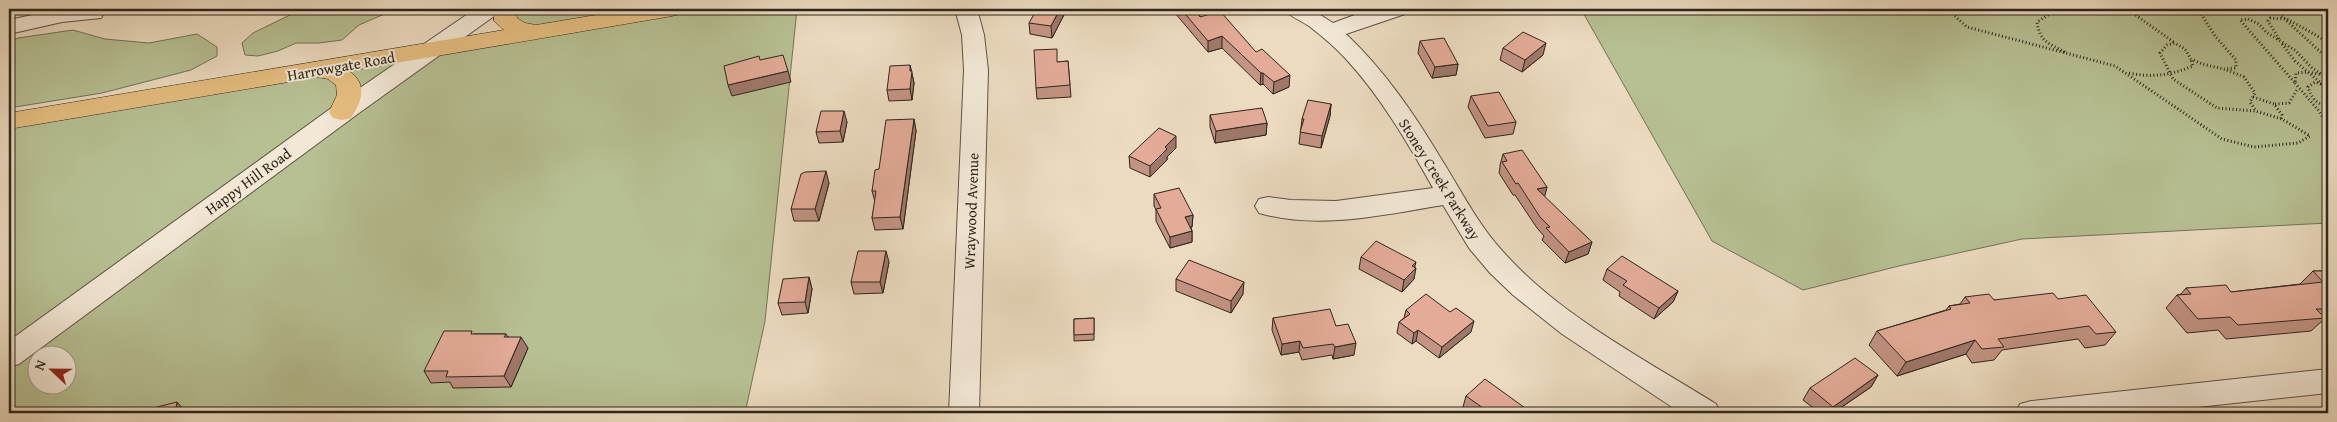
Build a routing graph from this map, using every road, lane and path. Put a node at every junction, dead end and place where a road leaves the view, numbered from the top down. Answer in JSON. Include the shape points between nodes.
{"nodes":[{"id":1,"x":489,"y":9,"type":"edge"},
{"id":2,"x":504,"y":9,"type":"edge"},
{"id":3,"x":672,"y":9,"type":"edge"},
{"id":4,"x":966,"y":9,"type":"edge"},
{"id":5,"x":1397,"y":9,"type":"edge"},
{"id":6,"x":1947,"y":9,"type":"edge"},
{"id":7,"x":2079,"y":9,"type":"edge"},
{"id":8,"x":2127,"y":9,"type":"edge"},
{"id":9,"x":2198,"y":9,"type":"edge"},
{"id":10,"x":2274,"y":9,"type":"edge"},
{"id":11,"x":2281,"y":9,"type":"edge"},
{"id":12,"x":2279,"y":12,"type":"junction"},
{"id":13,"x":93,"y":13,"type":"dead end"},
{"id":14,"x":1312,"y":16,"type":"edge"},
{"id":15,"x":2287,"y":19,"type":"junction"},
{"id":16,"x":9,"y":27,"type":"edge"},
{"id":17,"x":539,"y":33,"type":"junction"},
{"id":18,"x":2280,"y":42,"type":"junction"},
{"id":19,"x":2328,"y":42,"type":"edge"},
{"id":20,"x":2175,"y":43,"type":"junction"},
{"id":21,"x":429,"y":51,"type":"junction"},
{"id":22,"x":2072,"y":55,"type":"junction"},
{"id":23,"x":2328,"y":58,"type":"edge"},
{"id":24,"x":2191,"y":59,"type":"junction"},
{"id":25,"x":2224,"y":69,"type":"junction"},
{"id":26,"x":319,"y":70,"type":"junction"},
{"id":27,"x":2306,"y":71,"type":"junction"},
{"id":28,"x":2126,"y":73,"type":"junction"},
{"id":29,"x":2324,"y":75,"type":"junction"},
{"id":30,"x":2328,"y":77,"type":"edge"},
{"id":31,"x":2294,"y":84,"type":"junction"},
{"id":32,"x":2324,"y":84,"type":"junction"},
{"id":33,"x":2298,"y":88,"type":"junction"},
{"id":34,"x":2328,"y":89,"type":"edge"},
{"id":35,"x":2253,"y":97,"type":"junction"},
{"id":36,"x":2274,"y":104,"type":"junction"},
{"id":37,"x":2328,"y":107,"type":"edge"},
{"id":38,"x":2254,"y":111,"type":"junction"},
{"id":39,"x":342,"y":112,"type":"junction"},
{"id":40,"x":2282,"y":119,"type":"junction"},
{"id":41,"x":9,"y":121,"type":"edge"},
{"id":42,"x":2328,"y":127,"type":"edge"},
{"id":43,"x":1449,"y":196,"type":"junction"},
{"id":44,"x":1268,"y":206,"type":"dead end"},
{"id":45,"x":9,"y":356,"type":"edge"},
{"id":46,"x":2328,"y":381,"type":"edge"},
{"id":47,"x":964,"y":413,"type":"edge"},
{"id":48,"x":1705,"y":413,"type":"edge"},
{"id":49,"x":2031,"y":413,"type":"edge"}],
"edges":[{"from":1,"to":21,"type":"street","name":"Happy Hill Road"},
{"from":2,"to":17,"type":"main road","via":[[506,21],[518,29]]},
{"from":3,"to":17,"type":"main road","name":"Harrowgate Road"},
{"from":4,"to":47,"type":"street","name":"Wraywood Avenue","via":[[973,35],[976,70]]},
{"from":5,"to":14,"type":"street","via":[[1376,14]]},
{"from":6,"to":22,"type":"path","via":[[1967,27]]},
{"from":7,"to":22,"type":"path","via":[[2051,13],[2037,22],[2039,34],[2049,44]]},
{"from":8,"to":20,"type":"path"},
{"from":9,"to":25,"type":"path","via":[[2236,60],[2236,68]]},
{"from":10,"to":12,"type":"path"},
{"from":11,"to":12,"type":"path"},
{"from":12,"to":15,"type":"path"},
{"from":13,"to":16,"type":"street","via":[[62,15]]},
{"from":14,"to":43,"type":"street","name":"Stoney Creek Parkway","via":[[1373,78],[1399,112]]},
{"from":15,"to":18,"type":"path","via":[[2270,18],[2268,21]]},
{"from":15,"to":19,"type":"path"},
{"from":15,"to":23,"type":"path"},
{"from":17,"to":21,"type":"main road","name":"Harrowgate Road"},
{"from":18,"to":27,"type":"path"},
{"from":18,"to":29,"type":"path"},
{"from":18,"to":31,"type":"path","via":[[2260,24],[2248,19],[2240,20]]},
{"from":20,"to":24,"type":"path","via":[[2185,49]]},
{"from":20,"to":38,"type":"path","via":[[2167,45],[2160,53],[2173,79],[2217,108]]},
{"from":21,"to":26,"type":"main road","name":"Harrowgate Road"},
{"from":21,"to":39,"type":"street","name":"Happy Hill Road"},
{"from":22,"to":28,"type":"path","via":[[2115,66]]},
{"from":24,"to":25,"type":"path"},
{"from":24,"to":28,"type":"path","via":[[2193,66],[2166,76],[2148,78]]},
{"from":25,"to":35,"type":"path","via":[[2244,77],[2255,93]]},
{"from":26,"to":39,"type":"main road","via":[[338,74],[348,82],[350,95]]},
{"from":26,"to":41,"type":"main road","name":"Harrowgate Road"},
{"from":27,"to":29,"type":"path"},
{"from":27,"to":31,"type":"path","via":[[2296,73]]},
{"from":27,"to":32,"type":"path"},
{"from":28,"to":40,"type":"path","via":[[2222,139],[2254,147],[2298,143],[2310,136]]},
{"from":29,"to":30,"type":"path"},
{"from":31,"to":33,"type":"path"},
{"from":32,"to":34,"type":"path"},
{"from":32,"to":37,"type":"path","via":[[2315,82],[2308,87],[2309,95],[2319,105]]},
{"from":33,"to":36,"type":"path","via":[[2289,103]]},
{"from":33,"to":42,"type":"path","via":[[2319,111]]},
{"from":35,"to":36,"type":"path"},
{"from":35,"to":38,"type":"path","via":[[2250,102]]},
{"from":36,"to":40,"type":"path"},
{"from":38,"to":40,"type":"path"},
{"from":39,"to":45,"type":"street","name":"Happy Hill Road"},
{"from":43,"to":44,"type":"street","via":[[1343,210],[1291,211]]},
{"from":43,"to":48,"type":"street","name":"Stoney Creek Parkway","via":[[1476,238],[1522,287],[1562,319]]},
{"from":46,"to":49,"type":"street"}]}
